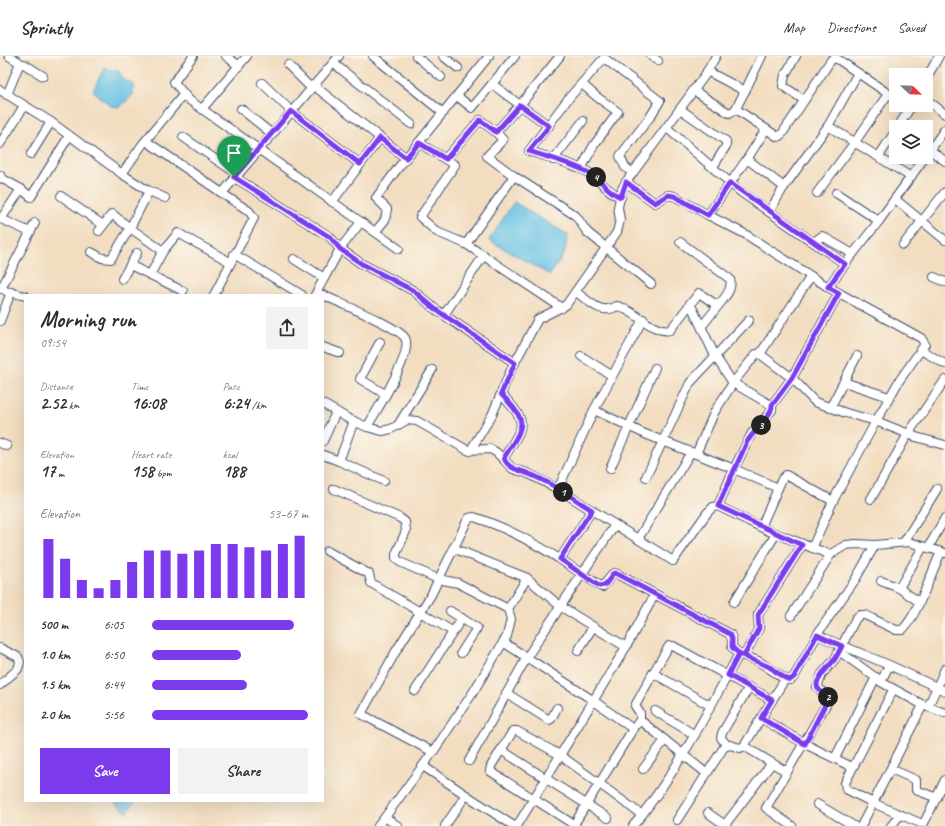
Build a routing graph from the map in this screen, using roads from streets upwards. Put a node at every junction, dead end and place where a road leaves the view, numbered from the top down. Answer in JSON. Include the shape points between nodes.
{"nodes":[{"id":1,"x":9,"y":56,"type":"edge"},
{"id":2,"x":193,"y":56,"type":"edge"},
{"id":3,"x":226,"y":56,"type":"edge"},
{"id":4,"x":247,"y":56,"type":"edge"},
{"id":5,"x":374,"y":56,"type":"edge"},
{"id":6,"x":416,"y":56,"type":"edge"},
{"id":7,"x":443,"y":56,"type":"edge"},
{"id":8,"x":489,"y":56,"type":"edge"},
{"id":9,"x":515,"y":56,"type":"edge"},
{"id":10,"x":560,"y":56,"type":"edge"},
{"id":11,"x":716,"y":56,"type":"edge"},
{"id":12,"x":762,"y":56,"type":"edge"},
{"id":13,"x":796,"y":56,"type":"edge"},
{"id":14,"x":939,"y":56,"type":"edge"},
{"id":15,"x":334,"y":59,"type":"edge"},
{"id":16,"x":19,"y":64,"type":"junction"},
{"id":17,"x":288,"y":65,"type":"dead end"},
{"id":18,"x":239,"y":66,"type":"junction"},
{"id":19,"x":458,"y":68,"type":"dead end"},
{"id":20,"x":932,"y":68,"type":"edge"},
{"id":21,"x":707,"y":71,"type":"junction"},
{"id":22,"x":858,"y":73,"type":"junction"},
{"id":23,"x":44,"y":76,"type":"dead end"},
{"id":24,"x":441,"y":77,"type":"dead end"},
{"id":25,"x":262,"y":83,"type":"dead end"},
{"id":26,"x":492,"y":84,"type":"junction"},
{"id":27,"x":582,"y":84,"type":"junction"},
{"id":28,"x":312,"y":86,"type":"junction"},
{"id":29,"x":693,"y":90,"type":"junction"},
{"id":30,"x":745,"y":91,"type":"junction"},
{"id":31,"x":2,"y":94,"type":"edge"},
{"id":32,"x":184,"y":94,"type":"junction"},
{"id":33,"x":888,"y":94,"type":"joint"},
{"id":34,"x":457,"y":96,"type":"junction"},
{"id":35,"x":804,"y":100,"type":"junction"},
{"id":36,"x":520,"y":105,"type":"junction"},
{"id":37,"x":933,"y":105,"type":"edge"},
{"id":38,"x":24,"y":106,"type":"junction"},
{"id":39,"x":202,"y":109,"type":"junction"},
{"id":40,"x":241,"y":109,"type":"dead end"},
{"id":41,"x":736,"y":109,"type":"junction"},
{"id":42,"x":680,"y":110,"type":"junction"},
{"id":43,"x":291,"y":111,"type":"junction"},
{"id":44,"x":443,"y":113,"type":"junction"},
{"id":45,"x":945,"y":114,"type":"edge"},
{"id":46,"x":583,"y":121,"type":"dead end"},
{"id":47,"x":51,"y":122,"type":"junction"},
{"id":48,"x":411,"y":124,"type":"dead end"},
{"id":49,"x":549,"y":126,"type":"junction"},
{"id":50,"x":828,"y":126,"type":"junction"},
{"id":51,"x":667,"y":128,"type":"junction"},
{"id":52,"x":766,"y":129,"type":"junction"},
{"id":53,"x":945,"y":130,"type":"edge"},
{"id":54,"x":496,"y":132,"type":"junction"},
{"id":55,"x":272,"y":134,"type":"junction"},
{"id":56,"x":69,"y":136,"type":"junction"},
{"id":57,"x":183,"y":137,"type":"dead end"},
{"id":58,"x":380,"y":138,"type":"junction"},
{"id":59,"x":146,"y":141,"type":"junction"},
{"id":60,"x":889,"y":141,"type":"edge"},
{"id":61,"x":855,"y":142,"type":"junction"},
{"id":62,"x":419,"y":143,"type":"junction"},
{"id":63,"x":0,"y":144,"type":"edge"},
{"id":64,"x":933,"y":146,"type":"edge"},
{"id":65,"x":259,"y":148,"type":"junction"},
{"id":66,"x":31,"y":154,"type":"dead end"},
{"id":67,"x":879,"y":156,"type":"junction"},
{"id":68,"x":933,"y":157,"type":"edge"},
{"id":69,"x":406,"y":158,"type":"junction"},
{"id":70,"x":446,"y":159,"type":"junction"},
{"id":71,"x":747,"y":159,"type":"junction"},
{"id":72,"x":553,"y":160,"type":"junction"},
{"id":73,"x":945,"y":162,"type":"edge"},
{"id":74,"x":360,"y":164,"type":"junction"},
{"id":75,"x":920,"y":164,"type":"edge"},
{"id":76,"x":713,"y":167,"type":"junction"},
{"id":77,"x":581,"y":169,"type":"junction"},
{"id":78,"x":633,"y":173,"type":"junction"},
{"id":79,"x":122,"y":174,"type":"junction"},
{"id":80,"x":0,"y":175,"type":"edge"},
{"id":81,"x":235,"y":176,"type":"junction"},
{"id":82,"x":514,"y":176,"type":"junction"},
{"id":83,"x":911,"y":177,"type":"junction"},
{"id":84,"x":626,"y":182,"type":"junction"},
{"id":85,"x":730,"y":183,"type":"junction"},
{"id":86,"x":784,"y":187,"type":"junction"},
{"id":87,"x":21,"y":189,"type":"junction"},
{"id":88,"x":147,"y":190,"type":"junction"},
{"id":89,"x":945,"y":192,"type":"edge"},
{"id":90,"x":222,"y":193,"type":"junction"},
{"id":91,"x":817,"y":193,"type":"dead end"},
{"id":92,"x":836,"y":193,"type":"dead end"},
{"id":93,"x":61,"y":196,"type":"dead end"},
{"id":94,"x":621,"y":197,"type":"junction"},
{"id":95,"x":165,"y":198,"type":"dead end"},
{"id":96,"x":895,"y":199,"type":"junction"},
{"id":97,"x":332,"y":202,"type":"junction"},
{"id":98,"x":769,"y":212,"type":"junction"},
{"id":99,"x":708,"y":215,"type":"junction"},
{"id":100,"x":879,"y":221,"type":"junction"},
{"id":101,"x":361,"y":222,"type":"junction"},
{"id":102,"x":922,"y":222,"type":"junction"},
{"id":103,"x":35,"y":223,"type":"dead end"},
{"id":104,"x":130,"y":228,"type":"junction"},
{"id":105,"x":30,"y":232,"type":"junction"},
{"id":106,"x":376,"y":232,"type":"junction"},
{"id":107,"x":945,"y":240,"type":"edge"},
{"id":108,"x":680,"y":242,"type":"dead end"},
{"id":109,"x":814,"y":242,"type":"junction"},
{"id":110,"x":466,"y":244,"type":"junction"},
{"id":111,"x":903,"y":245,"type":"dead end"},
{"id":112,"x":607,"y":247,"type":"junction"},
{"id":113,"x":340,"y":249,"type":"junction"},
{"id":114,"x":399,"y":249,"type":"dead end"},
{"id":115,"x":163,"y":251,"type":"junction"},
{"id":116,"x":91,"y":252,"type":"dead end"},
{"id":117,"x":137,"y":253,"type":"dead end"},
{"id":118,"x":234,"y":254,"type":"junction"},
{"id":119,"x":852,"y":254,"type":"junction"},
{"id":120,"x":484,"y":255,"type":"junction"},
{"id":121,"x":294,"y":259,"type":"dead end"},
{"id":122,"x":230,"y":262,"type":"junction"},
{"id":123,"x":845,"y":264,"type":"junction"},
{"id":124,"x":130,"y":265,"type":"junction"},
{"id":125,"x":150,"y":275,"type":"junction"},
{"id":126,"x":811,"y":276,"type":"junction"},
{"id":127,"x":934,"y":276,"type":"dead end"},
{"id":128,"x":324,"y":278,"type":"junction"},
{"id":129,"x":122,"y":279,"type":"dead end"},
{"id":130,"x":945,"y":282,"type":"edge"},
{"id":131,"x":651,"y":284,"type":"dead end"},
{"id":132,"x":828,"y":287,"type":"junction"},
{"id":133,"x":0,"y":289,"type":"edge"},
{"id":134,"x":183,"y":291,"type":"dead end"},
{"id":135,"x":11,"y":292,"type":"junction"},
{"id":136,"x":576,"y":292,"type":"junction"},
{"id":137,"x":839,"y":293,"type":"junction"},
{"id":138,"x":214,"y":294,"type":"edge"},
{"id":139,"x":300,"y":294,"type":"edge"},
{"id":140,"x":319,"y":294,"type":"edge"},
{"id":141,"x":24,"y":296,"type":"edge"},
{"id":142,"x":324,"y":296,"type":"edge"},
{"id":143,"x":690,"y":303,"type":"junction"},
{"id":144,"x":718,"y":306,"type":"junction"},
{"id":145,"x":562,"y":308,"type":"junction"},
{"id":146,"x":444,"y":315,"type":"junction"},
{"id":147,"x":642,"y":319,"type":"junction"},
{"id":148,"x":749,"y":320,"type":"dead end"},
{"id":149,"x":0,"y":321,"type":"edge"},
{"id":150,"x":702,"y":326,"type":"junction"},
{"id":151,"x":380,"y":342,"type":"dead end"},
{"id":152,"x":324,"y":347,"type":"edge"},
{"id":153,"x":922,"y":350,"type":"junction"},
{"id":154,"x":340,"y":353,"type":"dead end"},
{"id":155,"x":760,"y":354,"type":"junction"},
{"id":156,"x":581,"y":356,"type":"dead end"},
{"id":157,"x":715,"y":356,"type":"junction"},
{"id":158,"x":857,"y":356,"type":"dead end"},
{"id":159,"x":515,"y":363,"type":"junction"},
{"id":160,"x":945,"y":364,"type":"edge"},
{"id":161,"x":655,"y":368,"type":"dead end"},
{"id":162,"x":432,"y":370,"type":"dead end"},
{"id":163,"x":611,"y":375,"type":"junction"},
{"id":164,"x":792,"y":378,"type":"junction"},
{"id":165,"x":945,"y":380,"type":"edge"},
{"id":166,"x":844,"y":382,"type":"junction"},
{"id":167,"x":733,"y":383,"type":"junction"},
{"id":168,"x":385,"y":394,"type":"junction"},
{"id":169,"x":501,"y":394,"type":"junction"},
{"id":170,"x":889,"y":397,"type":"junction"},
{"id":171,"x":324,"y":405,"type":"edge"},
{"id":172,"x":772,"y":405,"type":"junction"},
{"id":173,"x":830,"y":408,"type":"junction"},
{"id":174,"x":594,"y":410,"type":"junction"},
{"id":175,"x":336,"y":412,"type":"junction"},
{"id":176,"x":354,"y":421,"type":"junction"},
{"id":177,"x":876,"y":421,"type":"junction"},
{"id":178,"x":398,"y":426,"type":"junction"},
{"id":179,"x":629,"y":426,"type":"junction"},
{"id":180,"x":367,"y":427,"type":"junction"},
{"id":181,"x":908,"y":434,"type":"junction"},
{"id":182,"x":945,"y":435,"type":"edge"},
{"id":183,"x":324,"y":439,"type":"edge"},
{"id":184,"x":662,"y":441,"type":"junction"},
{"id":185,"x":943,"y":444,"type":"edge"},
{"id":186,"x":470,"y":451,"type":"junction"},
{"id":187,"x":693,"y":453,"type":"junction"},
{"id":188,"x":324,"y":455,"type":"edge"},
{"id":189,"x":504,"y":458,"type":"junction"},
{"id":190,"x":339,"y":461,"type":"junction"},
{"id":191,"x":610,"y":469,"type":"dead end"},
{"id":192,"x":734,"y":469,"type":"junction"},
{"id":193,"x":646,"y":477,"type":"dead end"},
{"id":194,"x":384,"y":481,"type":"dead end"},
{"id":195,"x":778,"y":488,"type":"junction"},
{"id":196,"x":334,"y":489,"type":"dead end"},
{"id":197,"x":558,"y":489,"type":"junction"},
{"id":198,"x":937,"y":489,"type":"dead end"},
{"id":199,"x":871,"y":499,"type":"dead end"},
{"id":200,"x":833,"y":501,"type":"junction"},
{"id":201,"x":718,"y":506,"type":"junction"},
{"id":202,"x":592,"y":510,"type":"junction"},
{"id":203,"x":945,"y":518,"type":"edge"},
{"id":204,"x":615,"y":525,"type":"junction"},
{"id":205,"x":762,"y":527,"type":"junction"},
{"id":206,"x":776,"y":534,"type":"junction"},
{"id":207,"x":638,"y":539,"type":"junction"},
{"id":208,"x":904,"y":542,"type":"junction"},
{"id":209,"x":802,"y":545,"type":"junction"},
{"id":210,"x":876,"y":545,"type":"junction"},
{"id":211,"x":453,"y":548,"type":"junction"},
{"id":212,"x":812,"y":548,"type":"junction"},
{"id":213,"x":926,"y":548,"type":"junction"},
{"id":214,"x":327,"y":551,"type":"dead end"},
{"id":215,"x":943,"y":552,"type":"edge"},
{"id":216,"x":831,"y":554,"type":"junction"},
{"id":217,"x":560,"y":559,"type":"junction"},
{"id":218,"x":582,"y":574,"type":"junction"},
{"id":219,"x":527,"y":578,"type":"junction"},
{"id":220,"x":438,"y":579,"type":"junction"},
{"id":221,"x":881,"y":581,"type":"dead end"},
{"id":222,"x":899,"y":588,"type":"junction"},
{"id":223,"x":655,"y":594,"type":"junction"},
{"id":224,"x":734,"y":602,"type":"dead end"},
{"id":225,"x":919,"y":602,"type":"junction"},
{"id":226,"x":560,"y":606,"type":"junction"},
{"id":227,"x":508,"y":609,"type":"junction"},
{"id":228,"x":450,"y":611,"type":"dead end"},
{"id":229,"x":421,"y":612,"type":"junction"},
{"id":230,"x":791,"y":616,"type":"dead end"},
{"id":231,"x":462,"y":618,"type":"junction"},
{"id":232,"x":593,"y":627,"type":"junction"},
{"id":233,"x":452,"y":631,"type":"junction"},
{"id":234,"x":817,"y":635,"type":"junction"},
{"id":235,"x":503,"y":642,"type":"junction"},
{"id":236,"x":626,"y":647,"type":"junction"},
{"id":237,"x":0,"y":648,"type":"edge"},
{"id":238,"x":840,"y":648,"type":"junction"},
{"id":239,"x":578,"y":651,"type":"dead end"},
{"id":240,"x":461,"y":653,"type":"dead end"},
{"id":241,"x":742,"y":655,"type":"junction"},
{"id":242,"x":527,"y":657,"type":"junction"},
{"id":243,"x":889,"y":665,"type":"junction"},
{"id":244,"x":22,"y":667,"type":"edge"},
{"id":245,"x":945,"y":669,"type":"edge"},
{"id":246,"x":653,"y":673,"type":"junction"},
{"id":247,"x":728,"y":675,"type":"junction"},
{"id":248,"x":785,"y":679,"type":"junction"},
{"id":249,"x":879,"y":679,"type":"junction"},
{"id":250,"x":0,"y":685,"type":"edge"},
{"id":251,"x":749,"y":687,"type":"junction"},
{"id":252,"x":941,"y":689,"type":"edge"},
{"id":253,"x":893,"y":690,"type":"junction"},
{"id":254,"x":415,"y":691,"type":"dead end"},
{"id":255,"x":506,"y":693,"type":"junction"},
{"id":256,"x":772,"y":700,"type":"junction"},
{"id":257,"x":594,"y":701,"type":"junction"},
{"id":258,"x":711,"y":706,"type":"junction"},
{"id":259,"x":925,"y":706,"type":"junction"},
{"id":260,"x":557,"y":708,"type":"dead end"},
{"id":261,"x":655,"y":711,"type":"dead end"},
{"id":262,"x":945,"y":713,"type":"edge"},
{"id":263,"x":761,"y":718,"type":"junction"},
{"id":264,"x":640,"y":720,"type":"junction"},
{"id":265,"x":633,"y":729,"type":"junction"},
{"id":266,"x":695,"y":735,"type":"junction"},
{"id":267,"x":665,"y":740,"type":"junction"},
{"id":268,"x":805,"y":744,"type":"junction"},
{"id":269,"x":727,"y":745,"type":"junction"},
{"id":270,"x":744,"y":746,"type":"junction"},
{"id":271,"x":501,"y":750,"type":"junction"},
{"id":272,"x":434,"y":752,"type":"junction"},
{"id":273,"x":684,"y":754,"type":"junction"},
{"id":274,"x":560,"y":755,"type":"junction"},
{"id":275,"x":835,"y":758,"type":"junction"},
{"id":276,"x":469,"y":761,"type":"dead end"},
{"id":277,"x":772,"y":763,"type":"junction"},
{"id":278,"x":423,"y":766,"type":"junction"},
{"id":279,"x":852,"y":767,"type":"junction"},
{"id":280,"x":643,"y":769,"type":"dead end"},
{"id":281,"x":891,"y":769,"type":"junction"},
{"id":282,"x":787,"y":772,"type":"junction"},
{"id":283,"x":706,"y":773,"type":"junction"},
{"id":284,"x":547,"y":778,"type":"junction"},
{"id":285,"x":945,"y":780,"type":"edge"},
{"id":286,"x":599,"y":785,"type":"junction"},
{"id":287,"x":466,"y":795,"type":"junction"},
{"id":288,"x":937,"y":798,"type":"junction"},
{"id":289,"x":534,"y":800,"type":"junction"},
{"id":290,"x":873,"y":803,"type":"junction"},
{"id":291,"x":817,"y":804,"type":"dead end"},
{"id":292,"x":588,"y":805,"type":"junction"},
{"id":293,"x":708,"y":813,"type":"dead end"},
{"id":294,"x":642,"y":815,"type":"junction"},
{"id":295,"x":900,"y":815,"type":"junction"},
{"id":296,"x":385,"y":817,"type":"junction"},
{"id":297,"x":608,"y":818,"type":"dead end"},
{"id":298,"x":677,"y":820,"type":"dead end"},
{"id":299,"x":726,"y":825,"type":"edge"},
{"id":300,"x":378,"y":826,"type":"edge"},
{"id":301,"x":398,"y":826,"type":"edge"},
{"id":302,"x":445,"y":826,"type":"edge"},
{"id":303,"x":515,"y":826,"type":"edge"},
{"id":304,"x":574,"y":826,"type":"edge"},
{"id":305,"x":633,"y":826,"type":"edge"},
{"id":306,"x":792,"y":826,"type":"edge"},
{"id":307,"x":854,"y":826,"type":"edge"},
{"id":308,"x":861,"y":826,"type":"edge"},
{"id":309,"x":891,"y":826,"type":"edge"}],
"edges":[{"from":1,"to":16,"type":"street"},
{"from":2,"to":32,"type":"street","via":[[174,82]]},
{"from":3,"to":18,"type":"street"},
{"from":4,"to":18,"type":"street"},
{"from":5,"to":44,"type":"street"},
{"from":6,"to":24,"type":"street"},
{"from":7,"to":19,"type":"street"},
{"from":8,"to":34,"type":"street"},
{"from":9,"to":26,"type":"street"},
{"from":10,"to":36,"type":"street"},
{"from":11,"to":21,"type":"street"},
{"from":12,"to":30,"type":"street"},
{"from":13,"to":35,"type":"street","via":[[785,75],[783,86]]},
{"from":14,"to":20,"type":"street"},
{"from":15,"to":28,"type":"street"},
{"from":15,"to":48,"type":"street"},
{"from":16,"to":23,"type":"street","via":[[24,64]]},
{"from":16,"to":31,"type":"street"},
{"from":17,"to":28,"type":"street"},
{"from":18,"to":39,"type":"street"},
{"from":21,"to":29,"type":"street"},
{"from":21,"to":30,"type":"street"},
{"from":22,"to":33,"type":"street"},
{"from":22,"to":35,"type":"street","via":[[839,60],[830,60]]},
{"from":22,"to":50,"type":"street"},
{"from":25,"to":43,"type":"street"},
{"from":26,"to":34,"type":"street","via":[[472,108]]},
{"from":26,"to":36,"type":"street"},
{"from":27,"to":49,"type":"street"},
{"from":27,"to":77,"type":"street","via":[[618,112],[594,145]]},
{"from":27,"to":78,"type":"street","via":[[604,58],[660,101],[620,156],[625,167]]},
{"from":28,"to":43,"type":"street"},
{"from":28,"to":58,"type":"street"},
{"from":29,"to":41,"type":"street","via":[[729,113]]},
{"from":29,"to":42,"type":"street"},
{"from":30,"to":41,"type":"street"},
{"from":31,"to":38,"type":"street"},
{"from":32,"to":39,"type":"street"},
{"from":32,"to":59,"type":"street"},
{"from":33,"to":61,"type":"street"},
{"from":34,"to":44,"type":"street"},
{"from":35,"to":52,"type":"street","via":[[782,134],[778,136]]},
{"from":36,"to":49,"type":"street"},
{"from":36,"to":54,"type":"street"},
{"from":37,"to":45,"type":"street"},
{"from":38,"to":47,"type":"street"},
{"from":38,"to":63,"type":"street"},
{"from":39,"to":65,"type":"street"},
{"from":40,"to":55,"type":"street"},
{"from":41,"to":52,"type":"street"},
{"from":42,"to":51,"type":"street"},
{"from":42,"to":76,"type":"street","via":[[726,141],[726,146]]},
{"from":43,"to":55,"type":"street"},
{"from":43,"to":74,"type":"street"},
{"from":44,"to":62,"type":"street"},
{"from":46,"to":72,"type":"street"},
{"from":47,"to":56,"type":"street"},
{"from":47,"to":66,"type":"street"},
{"from":49,"to":72,"type":"street","via":[[529,151]]},
{"from":50,"to":61,"type":"street"},
{"from":50,"to":86,"type":"street"},
{"from":51,"to":76,"type":"street"},
{"from":51,"to":78,"type":"street"},
{"from":52,"to":71,"type":"street"},
{"from":53,"to":64,"type":"street"},
{"from":54,"to":70,"type":"street","via":[[480,120]]},
{"from":54,"to":82,"type":"street","via":[[503,140],[487,156]]},
{"from":55,"to":65,"type":"street"},
{"from":56,"to":79,"type":"street"},
{"from":56,"to":87,"type":"street","via":[[31,197]]},
{"from":57,"to":81,"type":"street"},
{"from":58,"to":69,"type":"street"},
{"from":58,"to":74,"type":"street"},
{"from":59,"to":79,"type":"street"},
{"from":59,"to":90,"type":"street"},
{"from":60,"to":67,"type":"street"},
{"from":61,"to":67,"type":"street"},
{"from":61,"to":91,"type":"street"},
{"from":62,"to":69,"type":"street"},
{"from":62,"to":70,"type":"street"},
{"from":65,"to":81,"type":"street"},
{"from":65,"to":97,"type":"street"},
{"from":67,"to":83,"type":"street"},
{"from":68,"to":73,"type":"street"},
{"from":69,"to":106,"type":"street","via":[[376,198],[386,209],[385,220]]},
{"from":70,"to":110,"type":"street","via":[[456,165],[420,217],[437,232]]},
{"from":71,"to":85,"type":"street"},
{"from":71,"to":86,"type":"street"},
{"from":72,"to":77,"type":"street"},
{"from":74,"to":97,"type":"street"},
{"from":75,"to":83,"type":"street"},
{"from":76,"to":85,"type":"street"},
{"from":77,"to":94,"type":"street"},
{"from":78,"to":84,"type":"street"},
{"from":79,"to":88,"type":"street"},
{"from":80,"to":87,"type":"street"},
{"from":81,"to":90,"type":"street"},
{"from":81,"to":113,"type":"street","via":[[330,237]]},
{"from":82,"to":110,"type":"street"},
{"from":82,"to":112,"type":"street","via":[[576,216],[587,232]]},
{"from":83,"to":96,"type":"street"},
{"from":84,"to":94,"type":"street"},
{"from":84,"to":99,"type":"street","via":[[655,203],[668,195],[674,196]]},
{"from":85,"to":98,"type":"street"},
{"from":85,"to":99,"type":"street"},
{"from":86,"to":98,"type":"street"},
{"from":87,"to":105,"type":"street","via":[[1,219]]},
{"from":88,"to":95,"type":"street"},
{"from":88,"to":104,"type":"street","via":[[148,194]]},
{"from":89,"to":102,"type":"street"},
{"from":90,"to":118,"type":"street","via":[[249,211],[254,218]]},
{"from":92,"to":100,"type":"street"},
{"from":93,"to":104,"type":"street","via":[[101,228],[112,214]]},
{"from":94,"to":112,"type":"street","via":[[617,232]]},
{"from":96,"to":100,"type":"street"},
{"from":96,"to":102,"type":"street"},
{"from":97,"to":101,"type":"street"},
{"from":98,"to":109,"type":"street"},
{"from":99,"to":126,"type":"street","via":[[745,234]]},
{"from":100,"to":119,"type":"street"},
{"from":101,"to":106,"type":"street"},
{"from":101,"to":113,"type":"street"},
{"from":102,"to":107,"type":"street"},
{"from":102,"to":111,"type":"street"},
{"from":103,"to":105,"type":"street"},
{"from":104,"to":115,"type":"street"},
{"from":104,"to":116,"type":"street","via":[[111,259],[102,258]]},
{"from":105,"to":133,"type":"street"},
{"from":106,"to":114,"type":"street"},
{"from":108,"to":144,"type":"street","via":[[730,279],[732,284],[729,291]]},
{"from":109,"to":119,"type":"street","via":[[822,236]]},
{"from":109,"to":123,"type":"street"},
{"from":110,"to":120,"type":"street"},
{"from":112,"to":131,"type":"street"},
{"from":112,"to":136,"type":"street"},
{"from":113,"to":128,"type":"street"},
{"from":113,"to":146,"type":"street","via":[[362,264],[414,291]]},
{"from":115,"to":122,"type":"street","via":[[178,233]]},
{"from":115,"to":125,"type":"street"},
{"from":117,"to":124,"type":"street"},
{"from":118,"to":122,"type":"street"},
{"from":118,"to":139,"type":"street"},
{"from":119,"to":123,"type":"street"},
{"from":120,"to":145,"type":"street"},
{"from":120,"to":146,"type":"street"},
{"from":121,"to":128,"type":"street"},
{"from":122,"to":138,"type":"street"},
{"from":123,"to":132,"type":"street"},
{"from":124,"to":125,"type":"street"},
{"from":124,"to":129,"type":"street"},
{"from":125,"to":134,"type":"street"},
{"from":126,"to":132,"type":"street"},
{"from":126,"to":155,"type":"street"},
{"from":127,"to":130,"type":"street"},
{"from":128,"to":140,"type":"street"},
{"from":132,"to":137,"type":"street"},
{"from":133,"to":135,"type":"street"},
{"from":135,"to":141,"type":"street"},
{"from":135,"to":149,"type":"street"},
{"from":136,"to":145,"type":"street"},
{"from":136,"to":147,"type":"street","via":[[603,310],[624,307]]},
{"from":137,"to":153,"type":"street","via":[[921,338],[924,344]]},
{"from":137,"to":164,"type":"street"},
{"from":142,"to":168,"type":"street","via":[[382,323],[406,338],[403,361]]},
{"from":143,"to":144,"type":"street","via":[[699,293]]},
{"from":143,"to":147,"type":"street","via":[[670,330],[660,330]]},
{"from":143,"to":150,"type":"street"},
{"from":144,"to":150,"type":"street"},
{"from":145,"to":159,"type":"street","via":[[538,319]]},
{"from":146,"to":159,"type":"street"},
{"from":147,"to":163,"type":"street"},
{"from":148,"to":157,"type":"street"},
{"from":150,"to":157,"type":"street"},
{"from":151,"to":168,"type":"street","via":[[360,379]]},
{"from":152,"to":154,"type":"street"},
{"from":153,"to":160,"type":"street"},
{"from":153,"to":170,"type":"street"},
{"from":155,"to":164,"type":"street"},
{"from":155,"to":167,"type":"street","via":[[753,356]]},
{"from":156,"to":163,"type":"street"},
{"from":157,"to":167,"type":"street"},
{"from":157,"to":184,"type":"street","via":[[690,383]]},
{"from":158,"to":166,"type":"street"},
{"from":159,"to":169,"type":"street"},
{"from":161,"to":179,"type":"street"},
{"from":162,"to":178,"type":"street"},
{"from":163,"to":174,"type":"street"},
{"from":164,"to":172,"type":"street"},
{"from":164,"to":173,"type":"street","via":[[816,402]]},
{"from":165,"to":181,"type":"street"},
{"from":166,"to":170,"type":"street"},
{"from":166,"to":173,"type":"street"},
{"from":167,"to":172,"type":"street"},
{"from":167,"to":187,"type":"street"},
{"from":168,"to":180,"type":"street"},
{"from":169,"to":186,"type":"street","via":[[492,415]]},
{"from":169,"to":189,"type":"street","via":[[522,418],[518,434]]},
{"from":170,"to":177,"type":"street"},
{"from":171,"to":175,"type":"street"},
{"from":172,"to":192,"type":"street","via":[[772,410],[747,442]]},
{"from":173,"to":177,"type":"street"},
{"from":174,"to":179,"type":"street"},
{"from":174,"to":197,"type":"street"},
{"from":175,"to":176,"type":"street"},
{"from":175,"to":183,"type":"street"},
{"from":176,"to":180,"type":"street"},
{"from":176,"to":190,"type":"street"},
{"from":177,"to":181,"type":"street"},
{"from":177,"to":200,"type":"street"},
{"from":178,"to":180,"type":"street","via":[[382,431]]},
{"from":178,"to":186,"type":"street","via":[[407,420],[417,421]]},
{"from":179,"to":184,"type":"street"},
{"from":179,"to":191,"type":"street"},
{"from":181,"to":185,"type":"street"},
{"from":181,"to":199,"type":"street"},
{"from":182,"to":185,"type":"street"},
{"from":184,"to":187,"type":"street"},
{"from":184,"to":193,"type":"street"},
{"from":186,"to":189,"type":"street","via":[[490,449]]},
{"from":187,"to":192,"type":"street"},
{"from":187,"to":207,"type":"street"},
{"from":188,"to":190,"type":"street"},
{"from":189,"to":197,"type":"street","via":[[513,469],[527,473]]},
{"from":190,"to":194,"type":"street"},
{"from":192,"to":195,"type":"street"},
{"from":192,"to":201,"type":"street"},
{"from":195,"to":200,"type":"street","via":[[786,475]]},
{"from":195,"to":205,"type":"street"},
{"from":196,"to":220,"type":"street","via":[[405,522],[406,531],[396,558]]},
{"from":197,"to":202,"type":"street"},
{"from":198,"to":208,"type":"street"},
{"from":200,"to":212,"type":"street"},
{"from":201,"to":205,"type":"street"},
{"from":201,"to":207,"type":"street","via":[[707,513],[673,561]]},
{"from":202,"to":204,"type":"street"},
{"from":202,"to":217,"type":"street"},
{"from":203,"to":213,"type":"street"},
{"from":204,"to":207,"type":"street"},
{"from":204,"to":218,"type":"street"},
{"from":205,"to":206,"type":"street"},
{"from":206,"to":209,"type":"street"},
{"from":206,"to":224,"type":"street"},
{"from":208,"to":210,"type":"street"},
{"from":208,"to":213,"type":"street"},
{"from":209,"to":212,"type":"street"},
{"from":209,"to":241,"type":"street","via":[[758,615],[759,628]]},
{"from":210,"to":216,"type":"street","via":[[846,545]]},
{"from":210,"to":234,"type":"street"},
{"from":211,"to":217,"type":"street","via":[[469,518],[474,517],[516,533]]},
{"from":211,"to":219,"type":"street"},
{"from":211,"to":220,"type":"street"},
{"from":212,"to":216,"type":"street"},
{"from":213,"to":215,"type":"street"},
{"from":213,"to":222,"type":"street"},
{"from":214,"to":229,"type":"street","via":[[369,574],[371,583]]},
{"from":215,"to":225,"type":"street"},
{"from":216,"to":230,"type":"street"},
{"from":217,"to":218,"type":"street"},
{"from":218,"to":223,"type":"street","via":[[602,586],[614,573]]},
{"from":218,"to":226,"type":"street"},
{"from":219,"to":226,"type":"street"},
{"from":219,"to":227,"type":"street"},
{"from":220,"to":227,"type":"street","via":[[458,583]]},
{"from":220,"to":229,"type":"street"},
{"from":221,"to":222,"type":"street"},
{"from":222,"to":225,"type":"street"},
{"from":223,"to":236,"type":"street"},
{"from":223,"to":241,"type":"street","via":[[730,634],[732,647]]},
{"from":225,"to":238,"type":"street","via":[[908,625],[902,630],[896,630],[860,614]]},
{"from":226,"to":232,"type":"street"},
{"from":226,"to":242,"type":"street"},
{"from":227,"to":235,"type":"street","via":[[511,619]]},
{"from":228,"to":231,"type":"street"},
{"from":229,"to":233,"type":"street"},
{"from":229,"to":272,"type":"street","via":[[361,714]]},
{"from":231,"to":233,"type":"street"},
{"from":231,"to":240,"type":"street","via":[[477,629]]},
{"from":232,"to":236,"type":"street"},
{"from":232,"to":239,"type":"street"},
{"from":233,"to":254,"type":"street"},
{"from":234,"to":238,"type":"street"},
{"from":234,"to":248,"type":"street","via":[[794,677],[790,680]]},
{"from":235,"to":242,"type":"street"},
{"from":235,"to":272,"type":"street"},
{"from":236,"to":257,"type":"street"},
{"from":237,"to":244,"type":"street","via":[[18,657]]},
{"from":238,"to":243,"type":"street"},
{"from":238,"to":249,"type":"street"},
{"from":238,"to":268,"type":"street","via":[[817,683],[819,690],[828,699]]},
{"from":241,"to":247,"type":"street"},
{"from":241,"to":248,"type":"street","via":[[771,668]]},
{"from":242,"to":255,"type":"street"},
{"from":242,"to":257,"type":"street"},
{"from":243,"to":249,"type":"street"},
{"from":243,"to":252,"type":"street"},
{"from":244,"to":250,"type":"street"},
{"from":245,"to":252,"type":"street"},
{"from":246,"to":247,"type":"street","via":[[666,649],[673,646]]},
{"from":246,"to":258,"type":"street"},
{"from":246,"to":264,"type":"street","via":[[634,706],[640,713]]},
{"from":247,"to":251,"type":"street"},
{"from":247,"to":258,"type":"street"},
{"from":248,"to":256,"type":"street"},
{"from":249,"to":253,"type":"street"},
{"from":249,"to":275,"type":"street"},
{"from":251,"to":256,"type":"street"},
{"from":251,"to":269,"type":"street","via":[[722,733],[721,738]]},
{"from":252,"to":259,"type":"street"},
{"from":253,"to":259,"type":"street"},
{"from":253,"to":279,"type":"street"},
{"from":255,"to":260,"type":"street","via":[[549,720]]},
{"from":255,"to":276,"type":"street"},
{"from":256,"to":263,"type":"street"},
{"from":257,"to":265,"type":"street"},
{"from":257,"to":274,"type":"street"},
{"from":258,"to":266,"type":"street"},
{"from":259,"to":262,"type":"street"},
{"from":259,"to":281,"type":"street"},
{"from":261,"to":266,"type":"street"},
{"from":263,"to":268,"type":"street"},
{"from":263,"to":270,"type":"street"},
{"from":264,"to":265,"type":"street"},
{"from":264,"to":267,"type":"street"},
{"from":265,"to":286,"type":"street"},
{"from":266,"to":273,"type":"street"},
{"from":267,"to":273,"type":"street"},
{"from":267,"to":280,"type":"street"},
{"from":268,"to":275,"type":"street"},
{"from":268,"to":282,"type":"street"},
{"from":269,"to":270,"type":"street","via":[[740,748]]},
{"from":269,"to":283,"type":"street"},
{"from":270,"to":277,"type":"street"},
{"from":271,"to":274,"type":"street","via":[[515,730]]},
{"from":271,"to":284,"type":"street"},
{"from":271,"to":289,"type":"street","via":[[490,771]]},
{"from":272,"to":278,"type":"street"},
{"from":273,"to":283,"type":"street"},
{"from":273,"to":294,"type":"street"},
{"from":274,"to":284,"type":"street"},
{"from":274,"to":286,"type":"street"},
{"from":275,"to":279,"type":"street"},
{"from":277,"to":282,"type":"street"},
{"from":277,"to":299,"type":"street"},
{"from":278,"to":287,"type":"street"},
{"from":278,"to":296,"type":"street"},
{"from":279,"to":290,"type":"street","via":[[845,786],[850,792]]},
{"from":281,"to":288,"type":"street","via":[[916,780],[916,790]]},
{"from":281,"to":290,"type":"street"},
{"from":282,"to":306,"type":"street","via":[[766,808]]},
{"from":283,"to":298,"type":"street"},
{"from":284,"to":289,"type":"street"},
{"from":284,"to":292,"type":"street"},
{"from":285,"to":288,"type":"street"},
{"from":286,"to":292,"type":"street"},
{"from":286,"to":294,"type":"street"},
{"from":287,"to":302,"type":"street"},
{"from":287,"to":303,"type":"street"},
{"from":288,"to":295,"type":"street","via":[[924,823]]},
{"from":289,"to":303,"type":"street"},
{"from":289,"to":304,"type":"street"},
{"from":290,"to":295,"type":"street"},
{"from":290,"to":308,"type":"street"},
{"from":291,"to":307,"type":"street"},
{"from":292,"to":297,"type":"street"},
{"from":292,"to":304,"type":"street"},
{"from":293,"to":299,"type":"street"},
{"from":294,"to":305,"type":"street"},
{"from":295,"to":309,"type":"street"},
{"from":296,"to":300,"type":"street"},
{"from":296,"to":301,"type":"street"}]}
